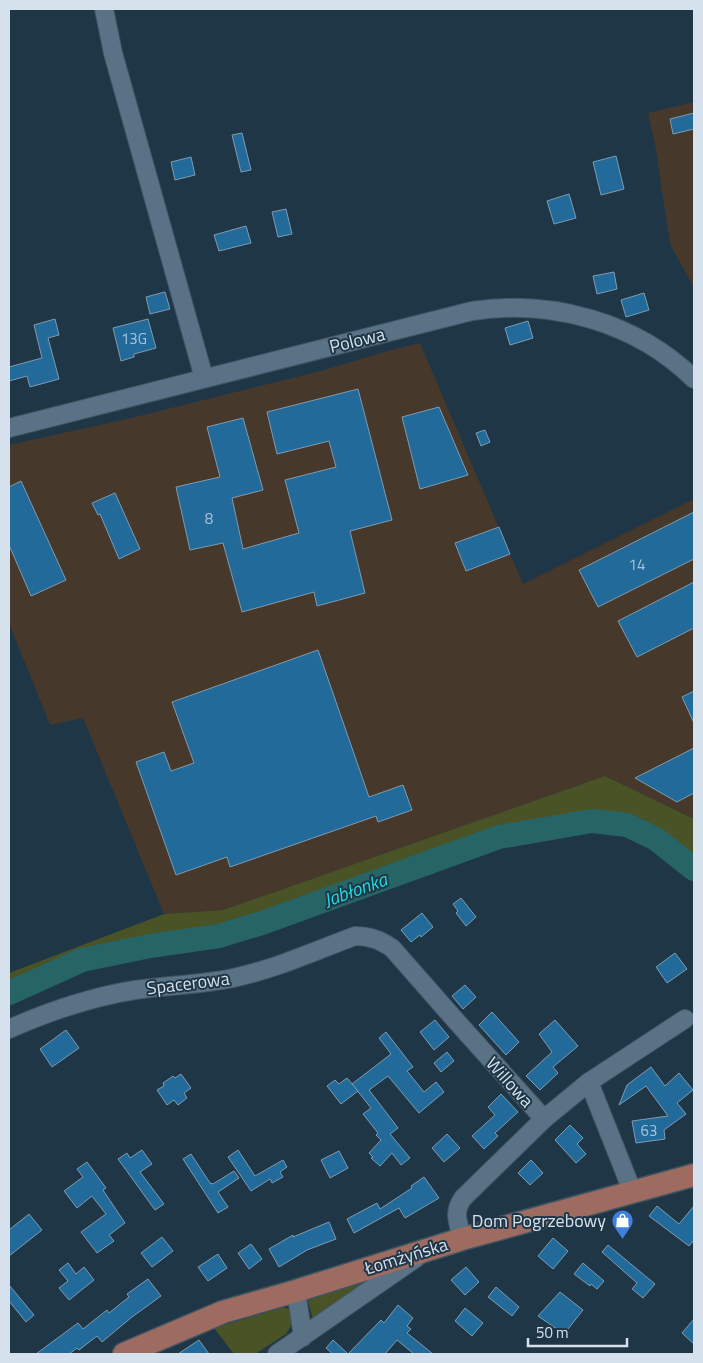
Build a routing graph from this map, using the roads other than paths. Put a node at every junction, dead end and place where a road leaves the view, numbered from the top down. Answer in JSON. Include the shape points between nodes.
{"nodes":[{"id":1,"x":104,"y":9,"type":"edge"},
{"id":2,"x":204,"y":378,"type":"junction"},
{"id":3,"x":694,"y":379,"type":"edge"},
{"id":4,"x":9,"y":428,"type":"edge"},
{"id":5,"x":366,"y":936,"type":"joint"},
{"id":6,"x":685,"y":1019,"type":"dead end"},
{"id":7,"x":9,"y":1029,"type":"edge"},
{"id":8,"x":589,"y":1082,"type":"junction"},
{"id":9,"x":544,"y":1119,"type":"junction"},
{"id":10,"x":694,"y":1175,"type":"edge"},
{"id":11,"x":633,"y":1193,"type":"junction"},
{"id":12,"x":462,"y":1239,"type":"junction"},
{"id":13,"x":429,"y":1249,"type":"junction"},
{"id":14,"x":296,"y":1291,"type":"junction"},
{"id":15,"x":303,"y":1337,"type":"junction"},
{"id":16,"x":124,"y":1354,"type":"edge"},
{"id":17,"x":277,"y":1354,"type":"edge"}],
"edges":[{"from":1,"to":2,"type":"street","via":[[113,53]]},
{"from":2,"to":3,"type":"street","name":"Polowa","via":[[472,311],[504,307],[560,311],[599,321],[652,346]]},
{"from":2,"to":4,"type":"street","name":"Polowa"},
{"from":5,"to":7,"type":"street","name":"Spacerowa","via":[[355,936],[270,969],[232,979],[137,990],[75,1003]]},
{"from":5,"to":9,"type":"street","name":"Willowa","via":[[392,948]]},
{"from":6,"to":8,"type":"street"},
{"from":8,"to":9,"type":"street"},
{"from":8,"to":11,"type":"street"},
{"from":9,"to":12,"type":"street","name":"Willowa","via":[[458,1205],[456,1214]]},
{"from":10,"to":11,"type":"main road","name":"Łomżyńska"},
{"from":11,"to":12,"type":"main road","name":"Łomżyńska"},
{"from":12,"to":13,"type":"main road","name":"Łomżyńska"},
{"from":13,"to":14,"type":"main road","name":"Łomżyńska"},
{"from":13,"to":15,"type":"street"},
{"from":14,"to":15,"type":"street"},
{"from":14,"to":16,"type":"main road","name":"Łomżyńska","via":[[223,1312]]},
{"from":15,"to":17,"type":"street"}]}
